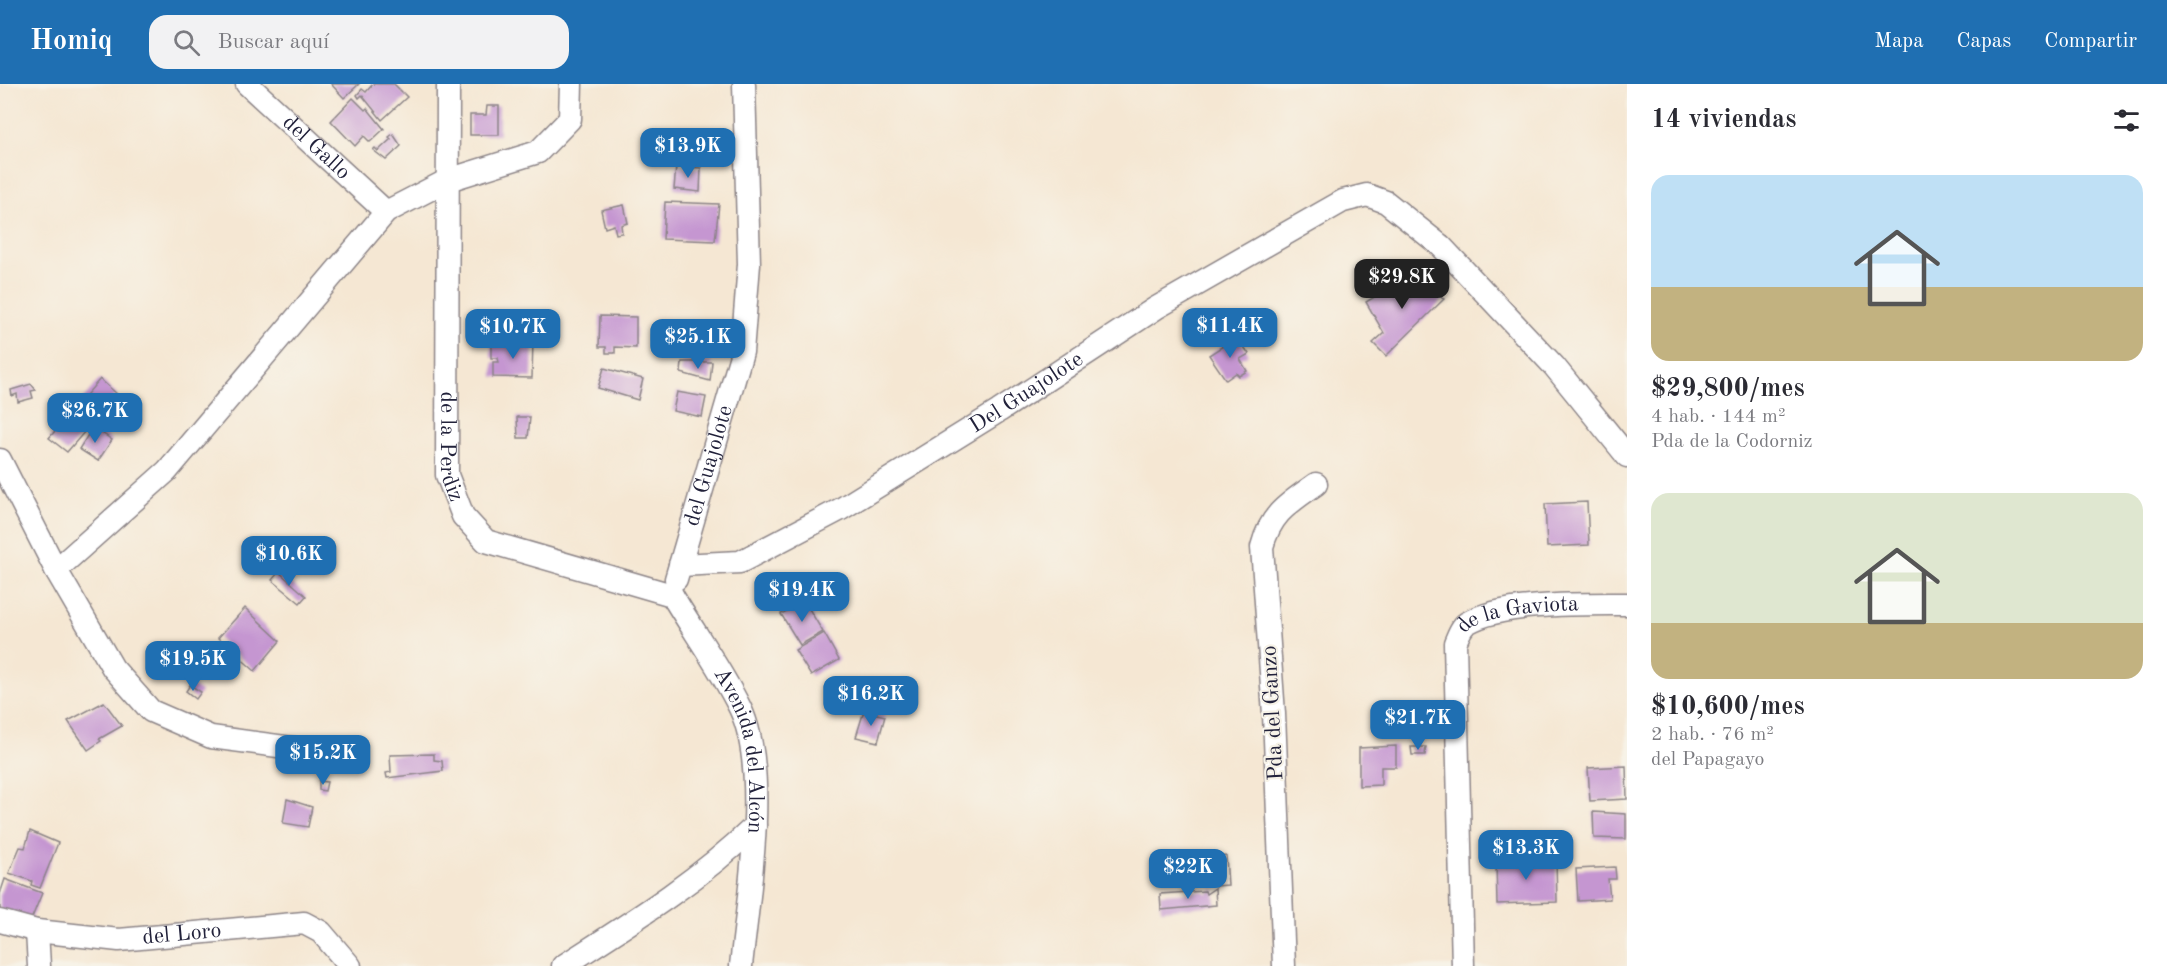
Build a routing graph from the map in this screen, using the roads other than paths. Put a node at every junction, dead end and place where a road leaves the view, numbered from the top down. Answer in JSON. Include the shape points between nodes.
{"nodes":[{"id":1,"x":247,"y":84,"type":"edge"},
{"id":2,"x":448,"y":84,"type":"edge"},
{"id":3,"x":571,"y":84,"type":"edge"},
{"id":4,"x":744,"y":84,"type":"edge"},
{"id":5,"x":448,"y":180,"type":"junction"},
{"id":6,"x":386,"y":212,"type":"junction"},
{"id":7,"x":1627,"y":456,"type":"edge"},
{"id":8,"x":0,"y":460,"type":"edge"},
{"id":9,"x":1316,"y":484,"type":"dead end"},
{"id":10,"x":680,"y":565,"type":"junction"},
{"id":11,"x":56,"y":570,"type":"junction"},
{"id":12,"x":672,"y":595,"type":"junction"},
{"id":13,"x":1627,"y":604,"type":"edge"},
{"id":14,"x":330,"y":753,"type":"dead end"},
{"id":15,"x":756,"y":826,"type":"junction"},
{"id":16,"x":0,"y":921,"type":"edge"},
{"id":17,"x":37,"y":931,"type":"junction"},
{"id":18,"x":39,"y":966,"type":"edge"},
{"id":19,"x":350,"y":966,"type":"edge"},
{"id":20,"x":563,"y":966,"type":"edge"},
{"id":21,"x":741,"y":966,"type":"edge"},
{"id":22,"x":1284,"y":966,"type":"edge"},
{"id":23,"x":1463,"y":966,"type":"edge"}],
"edges":[{"from":1,"to":6,"type":"street","name":"del Gallo"},
{"from":2,"to":5,"type":"street"},
{"from":3,"to":5,"type":"street","via":[[570,119],[538,152]]},
{"from":4,"to":10,"type":"street","name":"del Guajolote","via":[[749,264],[742,352]]},
{"from":5,"to":6,"type":"street"},
{"from":5,"to":12,"type":"street","name":"de la Perdiz","via":[[447,475],[463,516],[486,541]]},
{"from":6,"to":11,"type":"street","via":[[167,471]]},
{"from":7,"to":10,"type":"street","name":"Del Guajolote","via":[[1554,366],[1441,246],[1386,202],[1367,195],[1343,201],[1156,308],[841,509],[740,562]]},
{"from":8,"to":11,"type":"street"},
{"from":9,"to":22,"type":"street","name":"Pda del Ganzo","via":[[1268,525],[1262,547],[1274,714]]},
{"from":10,"to":12,"type":"street","name":"del Guajolote"},
{"from":11,"to":14,"type":"street","via":[[113,668],[151,711],[211,737]]},
{"from":12,"to":15,"type":"street","name":"Avenida del Alcón","via":[[741,710],[752,752]]},
{"from":13,"to":23,"type":"street","name":"de la Gaviota","via":[[1573,604],[1488,613],[1464,625],[1455,643]]},
{"from":15,"to":20,"type":"street","name":"Avenida del Alcón","via":[[676,893]]},
{"from":15,"to":21,"type":"street"},
{"from":16,"to":17,"type":"street","name":"del Loro"},
{"from":17,"to":18,"type":"street"},
{"from":17,"to":19,"type":"street","name":"del Loro","via":[[119,940],[304,923],[321,932]]}]}
